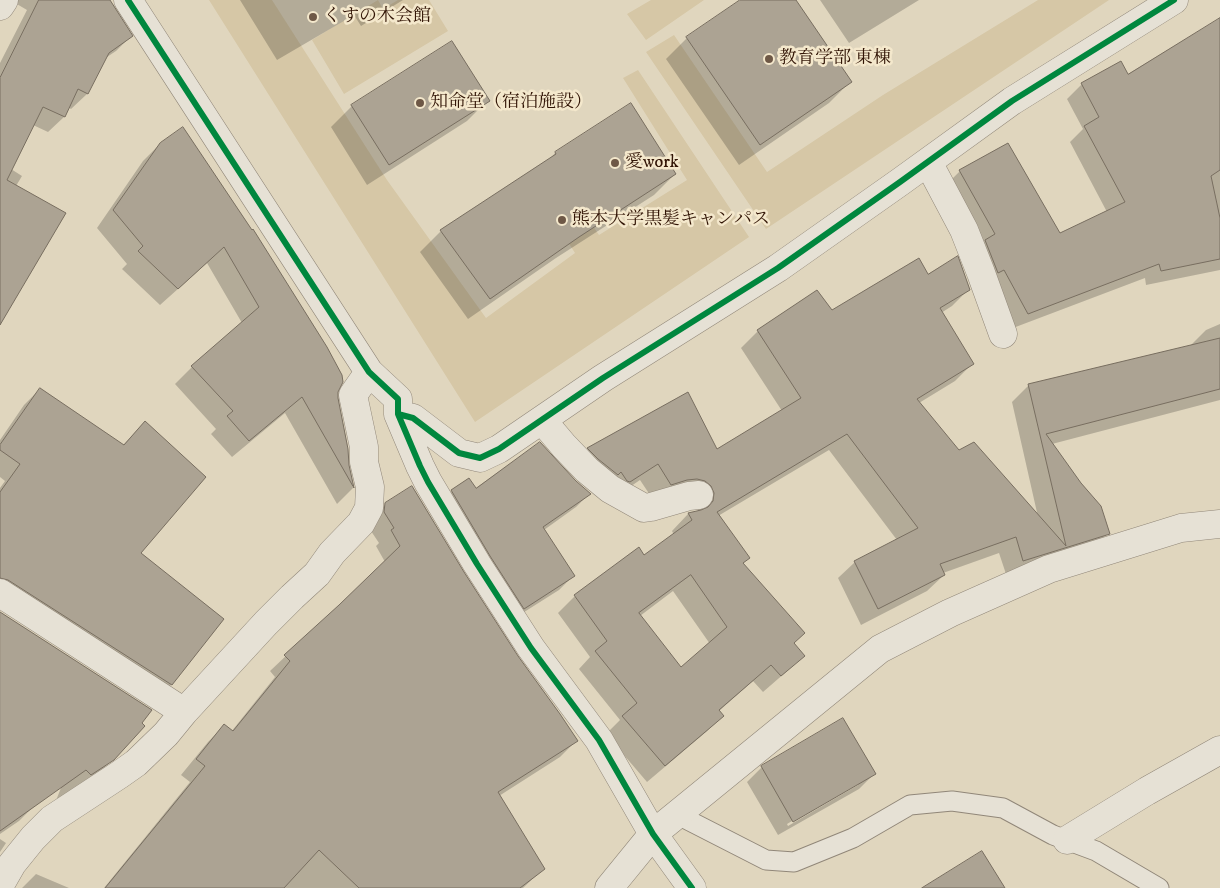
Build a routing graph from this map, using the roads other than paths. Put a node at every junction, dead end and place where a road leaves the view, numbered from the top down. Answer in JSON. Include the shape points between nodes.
{"nodes":[{"id":1,"x":4,"y":0,"type":"edge"},
{"id":2,"x":128,"y":0,"type":"edge"},
{"id":3,"x":1174,"y":0,"type":"edge"},
{"id":4,"x":0,"y":6,"type":"edge"},
{"id":5,"x":928,"y":162,"type":"junction"},
{"id":6,"x":1003,"y":334,"type":"dead end"},
{"id":7,"x":369,"y":372,"type":"junction"},
{"id":8,"x":398,"y":414,"type":"junction"},
{"id":9,"x":542,"y":420,"type":"junction"},
{"id":10,"x":699,"y":495,"type":"dead end"},
{"id":11,"x":1220,"y":524,"type":"edge"},
{"id":12,"x":0,"y":593,"type":"edge"},
{"id":13,"x":184,"y":712,"type":"junction"},
{"id":14,"x":1220,"y":750,"type":"edge"},
{"id":15,"x":676,"y":814,"type":"junction"},
{"id":16,"x":653,"y":834,"type":"junction"},
{"id":17,"x":1067,"y":840,"type":"junction"},
{"id":18,"x":0,"y":885,"type":"edge"},
{"id":19,"x":609,"y":888,"type":"edge"},
{"id":20,"x":692,"y":888,"type":"edge"},
{"id":21,"x":1159,"y":888,"type":"edge"}],
"edges":[{"from":1,"to":4,"type":"street"},
{"from":2,"to":7,"type":"street"},
{"from":3,"to":5,"type":"street","via":[[1012,101]]},
{"from":5,"to":6,"type":"street","via":[[964,230]]},
{"from":5,"to":9,"type":"street","via":[[778,268]]},
{"from":7,"to":8,"type":"street","via":[[398,399]]},
{"from":7,"to":13,"type":"street","via":[[353,395],[370,487],[369,508],[361,523],[317,574],[266,623]]},
{"from":8,"to":9,"type":"street","via":[[413,418],[459,453],[480,458]]},
{"from":8,"to":16,"type":"street","via":[[428,482],[477,564],[531,648],[598,740]]},
{"from":9,"to":10,"type":"street","via":[[587,470],[610,489],[644,508]]},
{"from":11,"to":15,"type":"street","via":[[1181,528],[1049,569],[950,613],[880,649]]},
{"from":12,"to":13,"type":"street"},
{"from":13,"to":18,"type":"street","via":[[136,763],[52,818],[12,864]]},
{"from":14,"to":17,"type":"street"},
{"from":15,"to":16,"type":"street"},
{"from":15,"to":17,"type":"lane","via":[[766,860],[794,862],[854,838],[910,805],[952,801],[1003,808]]},
{"from":16,"to":19,"type":"street"},
{"from":16,"to":20,"type":"street"},
{"from":17,"to":21,"type":"lane","via":[[1096,851]]}]}
